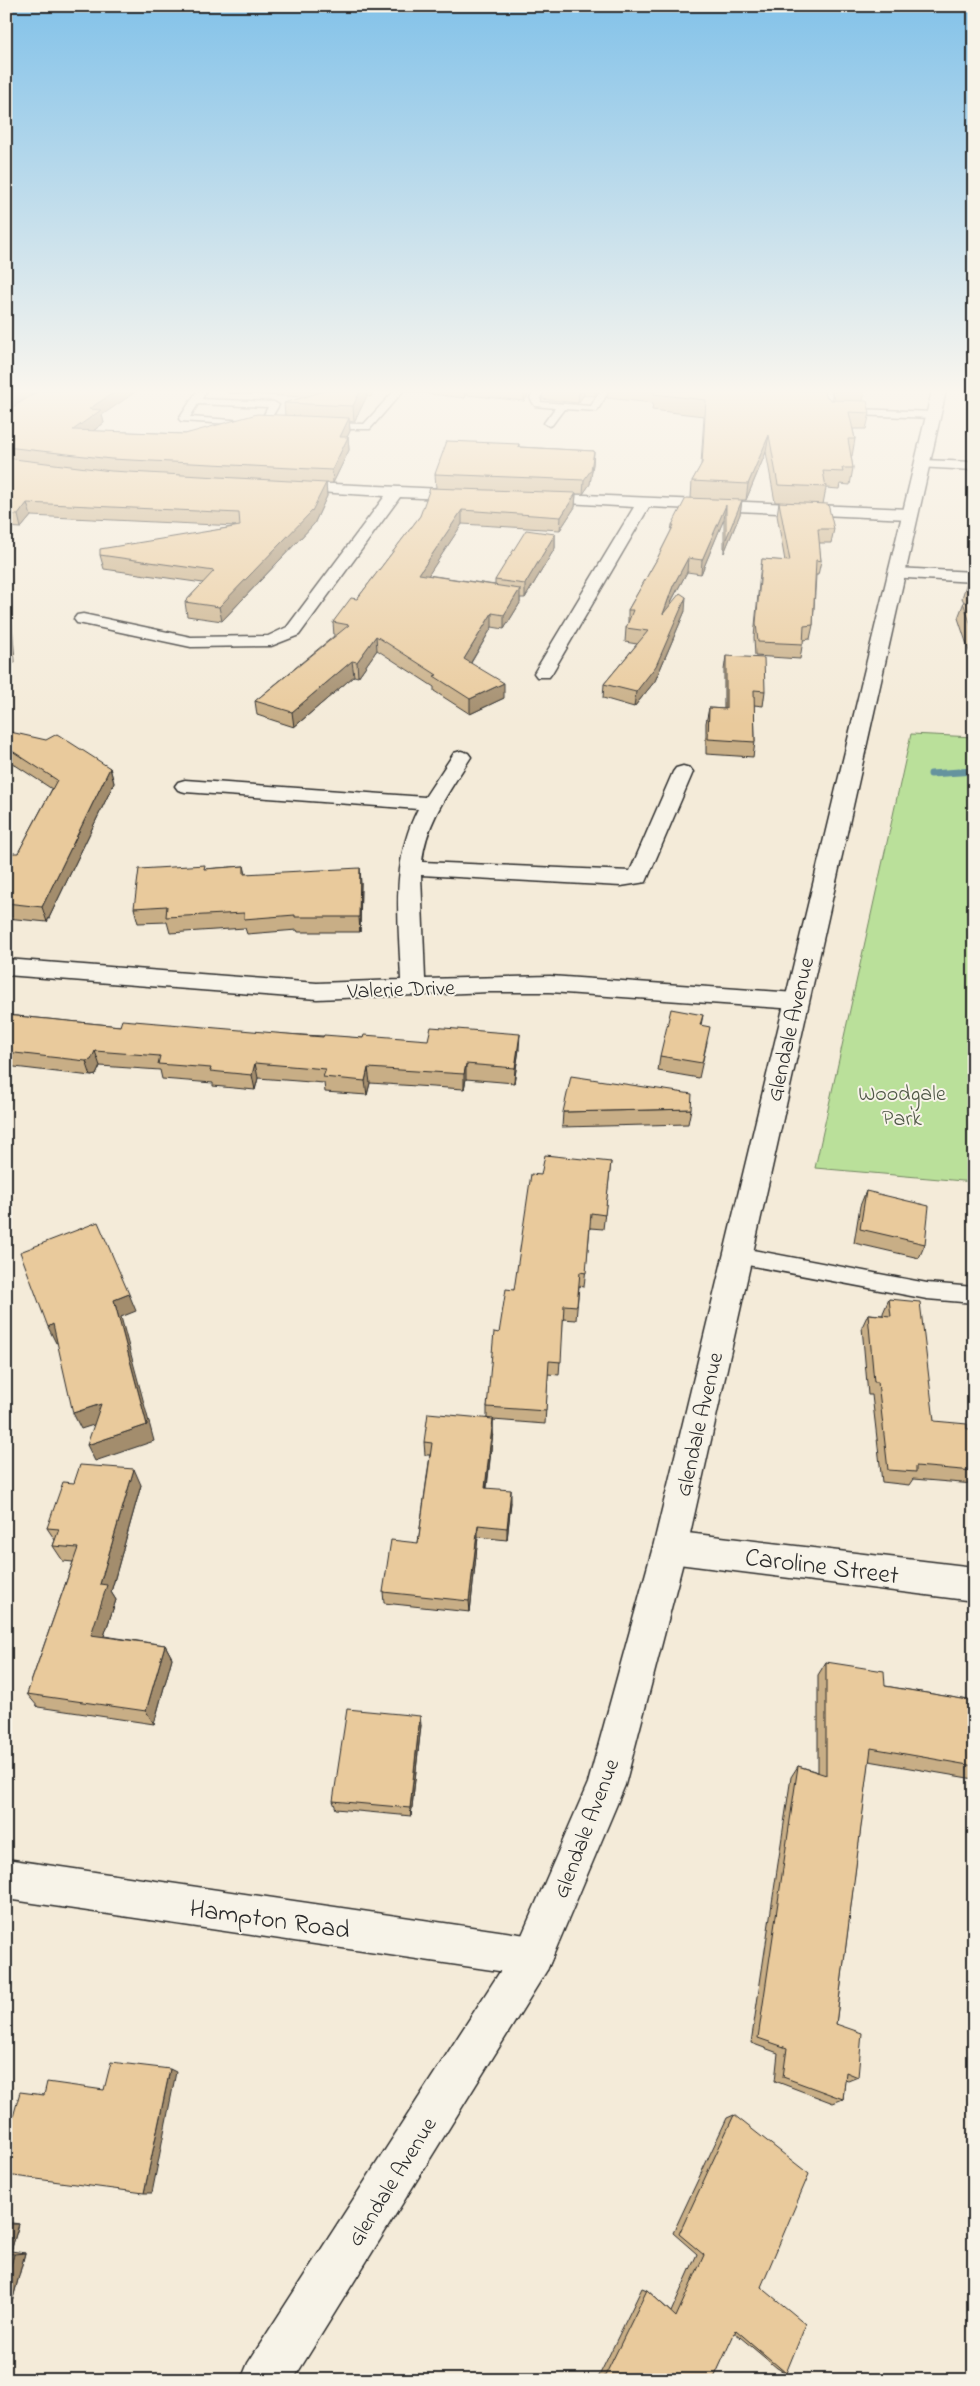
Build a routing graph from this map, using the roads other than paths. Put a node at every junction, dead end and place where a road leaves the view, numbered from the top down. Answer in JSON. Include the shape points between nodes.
{"nodes":[{"id":1,"x":387,"y":502,"type":"edge"},
{"id":2,"x":645,"y":502,"type":"edge"},
{"id":3,"x":653,"y":502,"type":"edge"},
{"id":4,"x":912,"y":502,"type":"edge"},
{"id":5,"x":909,"y":514,"type":"junction"},
{"id":6,"x":896,"y":573,"type":"junction"},
{"id":7,"x":974,"y":577,"type":"edge"},
{"id":8,"x":83,"y":619,"type":"dead end"},
{"id":9,"x":543,"y":673,"type":"dead end"},
{"id":10,"x":461,"y":757,"type":"dead end"},
{"id":11,"x":683,"y":772,"type":"dead end"},
{"id":12,"x":185,"y":786,"type":"dead end"},
{"id":13,"x":432,"y":804,"type":"junction"},
{"id":14,"x":410,"y":868,"type":"junction"},
{"id":15,"x":6,"y":967,"type":"edge"},
{"id":16,"x":412,"y":987,"type":"junction"},
{"id":17,"x":796,"y":1000,"type":"junction"},
{"id":18,"x":737,"y":1255,"type":"junction"},
{"id":19,"x":974,"y":1295,"type":"edge"},
{"id":20,"x":670,"y":1547,"type":"junction"},
{"id":21,"x":974,"y":1584,"type":"edge"},
{"id":22,"x":6,"y":1879,"type":"edge"},
{"id":23,"x":533,"y":1956,"type":"junction"},
{"id":24,"x":265,"y":2380,"type":"edge"}],
"edges":[{"from":1,"to":8,"type":"street","via":[[293,631],[271,641],[191,642]]},
{"from":2,"to":9,"type":"street"},
{"from":3,"to":5,"type":"street"},
{"from":4,"to":5,"type":"street","name":"Glendale Avenue"},
{"from":5,"to":6,"type":"street","name":"Glendale Avenue"},
{"from":6,"to":7,"type":"street"},
{"from":6,"to":17,"type":"street","name":"Glendale Avenue"},
{"from":10,"to":13,"type":"street"},
{"from":11,"to":14,"type":"street","via":[[638,877],[621,879]]},
{"from":12,"to":13,"type":"street"},
{"from":13,"to":14,"type":"street","via":[[416,840]]},
{"from":14,"to":16,"type":"street"},
{"from":15,"to":16,"type":"street","name":"Valerie Drive","via":[[318,991]]},
{"from":16,"to":17,"type":"street","name":"Valerie Drive","via":[[550,984]]},
{"from":17,"to":18,"type":"street","name":"Glendale Avenue"},
{"from":18,"to":19,"type":"lane","via":[[927,1290]]},
{"from":18,"to":20,"type":"street","name":"Glendale Avenue"},
{"from":20,"to":21,"type":"street","name":"Caroline Street"},
{"from":20,"to":23,"type":"street","name":"Glendale Avenue","via":[[606,1785]]},
{"from":22,"to":23,"type":"street","name":"Hampton Road"},
{"from":23,"to":24,"type":"street","name":"Glendale Avenue"}]}
